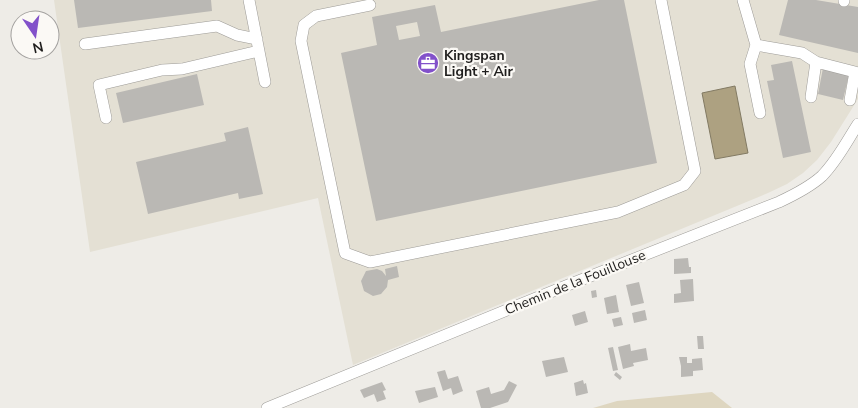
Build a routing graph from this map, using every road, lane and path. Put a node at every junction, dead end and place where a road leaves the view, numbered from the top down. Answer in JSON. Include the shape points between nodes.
{"nodes":[{"id":1,"x":249,"y":0,"type":"edge"},
{"id":2,"x":661,"y":0,"type":"edge"},
{"id":3,"x":743,"y":0,"type":"edge"},
{"id":4,"x":370,"y":5,"type":"dead end"},
{"id":5,"x":257,"y":39,"type":"junction"},
{"id":6,"x":85,"y":44,"type":"dead end"},
{"id":7,"x":756,"y":45,"type":"junction"},
{"id":8,"x":259,"y":51,"type":"junction"},
{"id":9,"x":816,"y":62,"type":"junction"},
{"id":10,"x":265,"y":82,"type":"dead end"},
{"id":11,"x":811,"y":97,"type":"dead end"},
{"id":12,"x":850,"y":100,"type":"dead end"},
{"id":13,"x":760,"y":113,"type":"dead end"},
{"id":14,"x":106,"y":118,"type":"dead end"},
{"id":15,"x":858,"y":124,"type":"edge"},
{"id":16,"x":267,"y":408,"type":"edge"}],
"edges":[{"from":1,"to":5,"type":"street"},
{"from":2,"to":4,"type":"street","via":[[695,171],[684,185],[618,212],[370,262],[345,253],[301,41],[304,25],[316,16]]},
{"from":3,"to":7,"type":"street"},
{"from":5,"to":6,"type":"street","via":[[217,26]]},
{"from":5,"to":8,"type":"street"},
{"from":7,"to":9,"type":"street","via":[[802,53]]},
{"from":7,"to":13,"type":"street","via":[[750,64]]},
{"from":8,"to":10,"type":"street"},
{"from":8,"to":14,"type":"street","via":[[99,85]]},
{"from":9,"to":11,"type":"street"},
{"from":9,"to":12,"type":"street","via":[[856,72]]},
{"from":15,"to":16,"type":"street","name":"Chemin de la Fouillouse","via":[[835,161],[822,176],[800,192]]}]}
